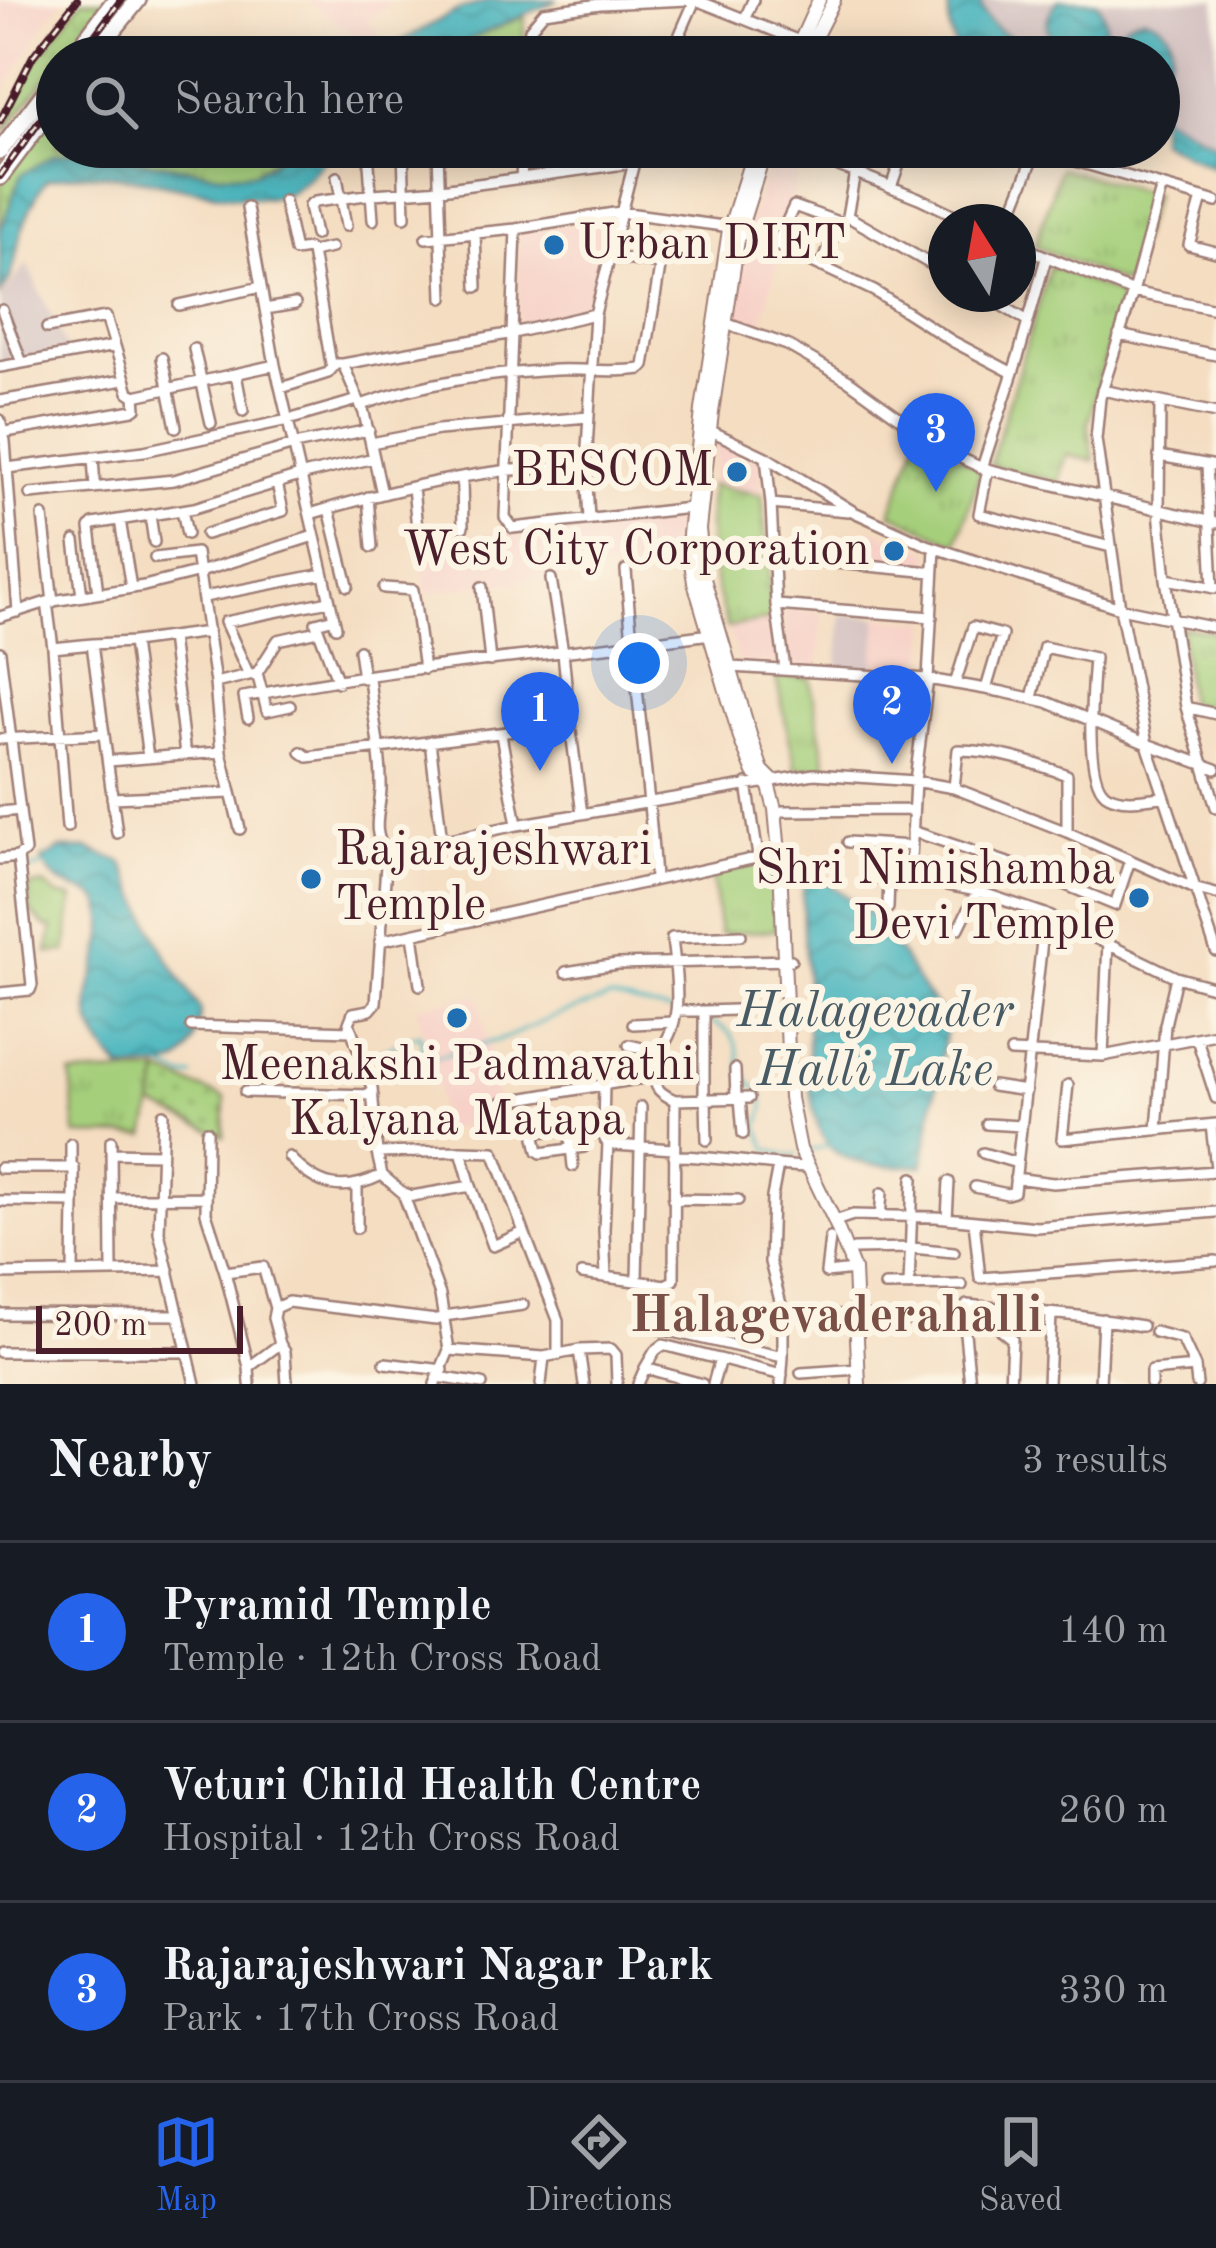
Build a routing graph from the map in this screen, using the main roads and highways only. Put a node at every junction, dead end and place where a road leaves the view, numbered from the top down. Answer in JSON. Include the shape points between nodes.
{"nodes":[{"id":1,"x":115,"y":0,"type":"edge"},
{"id":2,"x":138,"y":0,"type":"edge"},
{"id":3,"x":819,"y":0,"type":"edge"},
{"id":4,"x":834,"y":0,"type":"edge"},
{"id":5,"x":88,"y":36,"type":"edge"},
{"id":6,"x":109,"y":36,"type":"edge"},
{"id":7,"x":809,"y":36,"type":"edge"},
{"id":8,"x":813,"y":36,"type":"edge"},
{"id":9,"x":36,"y":104,"type":"edge"},
{"id":10,"x":36,"y":128,"type":"edge"},
{"id":11,"x":0,"y":152,"type":"edge"},
{"id":12,"x":750,"y":168,"type":"edge"},
{"id":13,"x":758,"y":168,"type":"edge"},
{"id":14,"x":0,"y":177,"type":"edge"},
{"id":15,"x":734,"y":231,"type":"junction"},
{"id":16,"x":705,"y":428,"type":"junction"},
{"id":17,"x":715,"y":633,"type":"junction"},
{"id":18,"x":768,"y":780,"type":"junction"},
{"id":19,"x":787,"y":960,"type":"junction"},
{"id":20,"x":806,"y":1156,"type":"junction"},
{"id":21,"x":860,"y":1316,"type":"junction"},
{"id":22,"x":861,"y":1379,"type":"edge"}],
"edges":[{"from":1,"to":5,"type":"highway"},
{"from":2,"to":6,"type":"highway"},
{"from":3,"to":7,"type":"main road"},
{"from":4,"to":8,"type":"main road"},
{"from":9,"to":11,"type":"highway"},
{"from":10,"to":14,"type":"highway"},
{"from":12,"to":15,"type":"main road"},
{"from":13,"to":15,"type":"main road"},
{"from":15,"to":16,"type":"main road"},
{"from":15,"to":16,"type":"main road"},
{"from":16,"to":17,"type":"main road","via":[[699,543]]},
{"from":16,"to":17,"type":"main road","via":[[688,544]]},
{"from":17,"to":18,"type":"main road"},
{"from":17,"to":18,"type":"main road","via":[[741,741],[754,773]]},
{"from":18,"to":19,"type":"main road"},
{"from":18,"to":19,"type":"main road","via":[[783,811]]},
{"from":19,"to":20,"type":"main road","via":[[790,1098]]},
{"from":20,"to":21,"type":"main road","via":[[854,1270]]},
{"from":20,"to":21,"type":"main road","via":[[861,1268]]},
{"from":21,"to":22,"type":"main road"}]}
